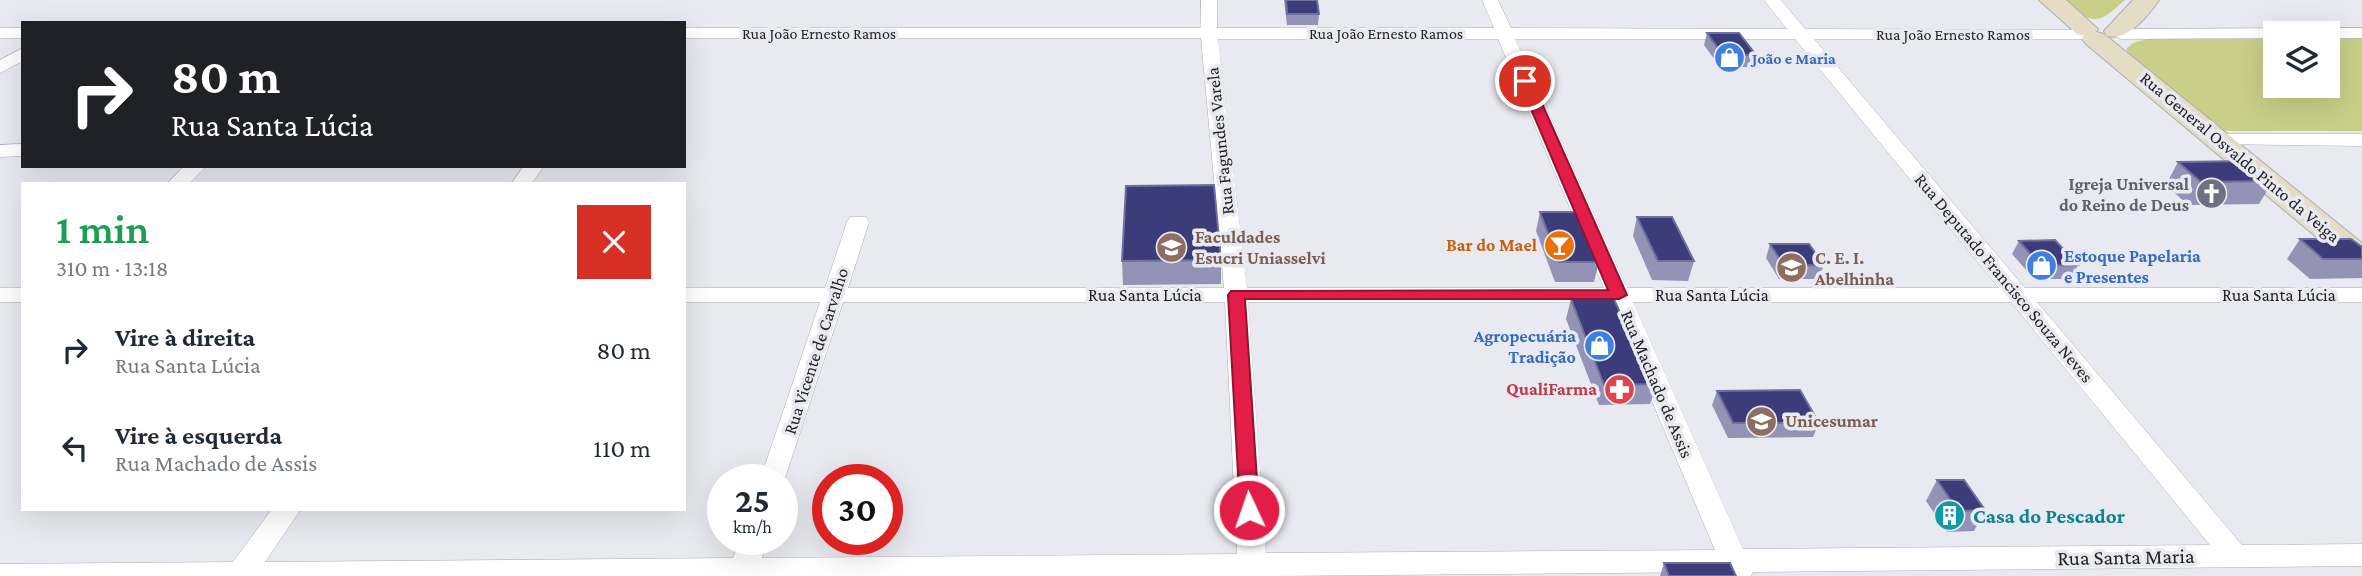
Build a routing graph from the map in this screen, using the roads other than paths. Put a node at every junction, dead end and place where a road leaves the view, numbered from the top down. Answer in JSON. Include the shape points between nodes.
{"nodes":[{"id":1,"x":1209,"y":0,"type":"edge"},
{"id":2,"x":1490,"y":0,"type":"edge"},
{"id":3,"x":1772,"y":0,"type":"edge"},
{"id":4,"x":2051,"y":0,"type":"edge"},
{"id":5,"x":2147,"y":0,"type":"edge"},
{"id":6,"x":0,"y":33,"type":"edge"},
{"id":7,"x":21,"y":33,"type":"edge"},
{"id":8,"x":686,"y":33,"type":"edge"},
{"id":9,"x":1209,"y":33,"type":"junction"},
{"id":10,"x":2362,"y":33,"type":"edge"},
{"id":11,"x":1505,"y":34,"type":"junction"},
{"id":12,"x":1800,"y":34,"type":"junction"},
{"id":13,"x":2106,"y":37,"type":"junction"},
{"id":14,"x":21,"y":53,"type":"edge"},
{"id":15,"x":0,"y":68,"type":"edge"},
{"id":16,"x":2220,"y":140,"type":"junction"},
{"id":17,"x":2362,"y":140,"type":"edge"},
{"id":18,"x":21,"y":150,"type":"edge"},
{"id":19,"x":0,"y":151,"type":"edge"},
{"id":20,"x":194,"y":168,"type":"edge"},
{"id":21,"x":179,"y":182,"type":"edge"},
{"id":22,"x":858,"y":222,"type":"dead end"},
{"id":23,"x":2362,"y":259,"type":"edge"},
{"id":24,"x":0,"y":295,"type":"edge"},
{"id":25,"x":21,"y":295,"type":"edge"},
{"id":26,"x":686,"y":295,"type":"edge"},
{"id":27,"x":834,"y":295,"type":"junction"},
{"id":28,"x":1236,"y":295,"type":"junction"},
{"id":29,"x":1619,"y":295,"type":"junction"},
{"id":30,"x":2018,"y":295,"type":"junction"},
{"id":31,"x":2362,"y":295,"type":"edge"},
{"id":32,"x":778,"y":464,"type":"edge"},
{"id":33,"x":286,"y":511,"type":"edge"},
{"id":34,"x":749,"y":555,"type":"edge"},
{"id":35,"x":2362,"y":555,"type":"edge"},
{"id":36,"x":2235,"y":556,"type":"junction"},
{"id":37,"x":1737,"y":568,"type":"edge"},
{"id":38,"x":1253,"y":570,"type":"edge"},
{"id":39,"x":241,"y":573,"type":"junction"},
{"id":40,"x":743,"y":573,"type":"edge"},
{"id":41,"x":0,"y":576,"type":"edge"}],
"edges":[{"from":1,"to":9,"type":"street","name":"Rua Fagundes Varela"},
{"from":2,"to":11,"type":"street","name":"Rua Machado de Assis"},
{"from":3,"to":12,"type":"street","name":"Rua Deputado Francisco Souza Neves"},
{"from":4,"to":13,"type":"street","name":"Rua General Osvaldo Pinto da Veiga"},
{"from":5,"to":13,"type":"street"},
{"from":6,"to":7,"type":"street"},
{"from":8,"to":9,"type":"street","name":"Rua João Ernesto Ramos"},
{"from":9,"to":11,"type":"street","name":"Rua João Ernesto Ramos"},
{"from":9,"to":28,"type":"street","name":"Rua Fagundes Varela"},
{"from":10,"to":13,"type":"street","name":"Rua João Ernesto Ramos"},
{"from":11,"to":12,"type":"street","name":"Rua João Ernesto Ramos"},
{"from":11,"to":29,"type":"street","name":"Rua Machado de Assis"},
{"from":12,"to":13,"type":"street","name":"Rua João Ernesto Ramos"},
{"from":12,"to":30,"type":"street","name":"Rua Deputado Francisco Souza Neves"},
{"from":13,"to":16,"type":"street","name":"Rua General Osvaldo Pinto da Veiga"},
{"from":14,"to":15,"type":"street"},
{"from":16,"to":17,"type":"street"},
{"from":16,"to":23,"type":"street","name":"Rua General Osvaldo Pinto da Veiga"},
{"from":18,"to":19,"type":"street"},
{"from":20,"to":21,"type":"street"},
{"from":22,"to":27,"type":"street","name":"Rua Vicente de Carvalho"},
{"from":24,"to":25,"type":"street"},
{"from":26,"to":27,"type":"street","name":"Rua Santa Lúcia"},
{"from":27,"to":28,"type":"street","name":"Rua Santa Lúcia"},
{"from":27,"to":32,"type":"street","name":"Rua Vicente de Carvalho"},
{"from":28,"to":29,"type":"street","name":"Rua Santa Lúcia"},
{"from":28,"to":38,"type":"street","name":"Rua Fagundes Varela"},
{"from":29,"to":30,"type":"street","name":"Rua Santa Lúcia"},
{"from":29,"to":37,"type":"street","name":"Rua Machado de Assis"},
{"from":30,"to":31,"type":"street","name":"Rua Santa Lúcia"},
{"from":30,"to":36,"type":"street","name":"Rua Deputado Francisco Souza Neves"},
{"from":33,"to":39,"type":"street"},
{"from":34,"to":40,"type":"street"},
{"from":35,"to":36,"type":"street","name":"Rua Santa Maria"},
{"from":36,"to":37,"type":"street","name":"Rua Santa Maria"},
{"from":37,"to":38,"type":"street","name":"Rua Santa Maria"},
{"from":38,"to":40,"type":"street","name":"Rua Santa Maria"},
{"from":39,"to":40,"type":"street","name":"Rua Santa Maria"},
{"from":39,"to":41,"type":"street","name":"Rua Santa Maria"}]}
